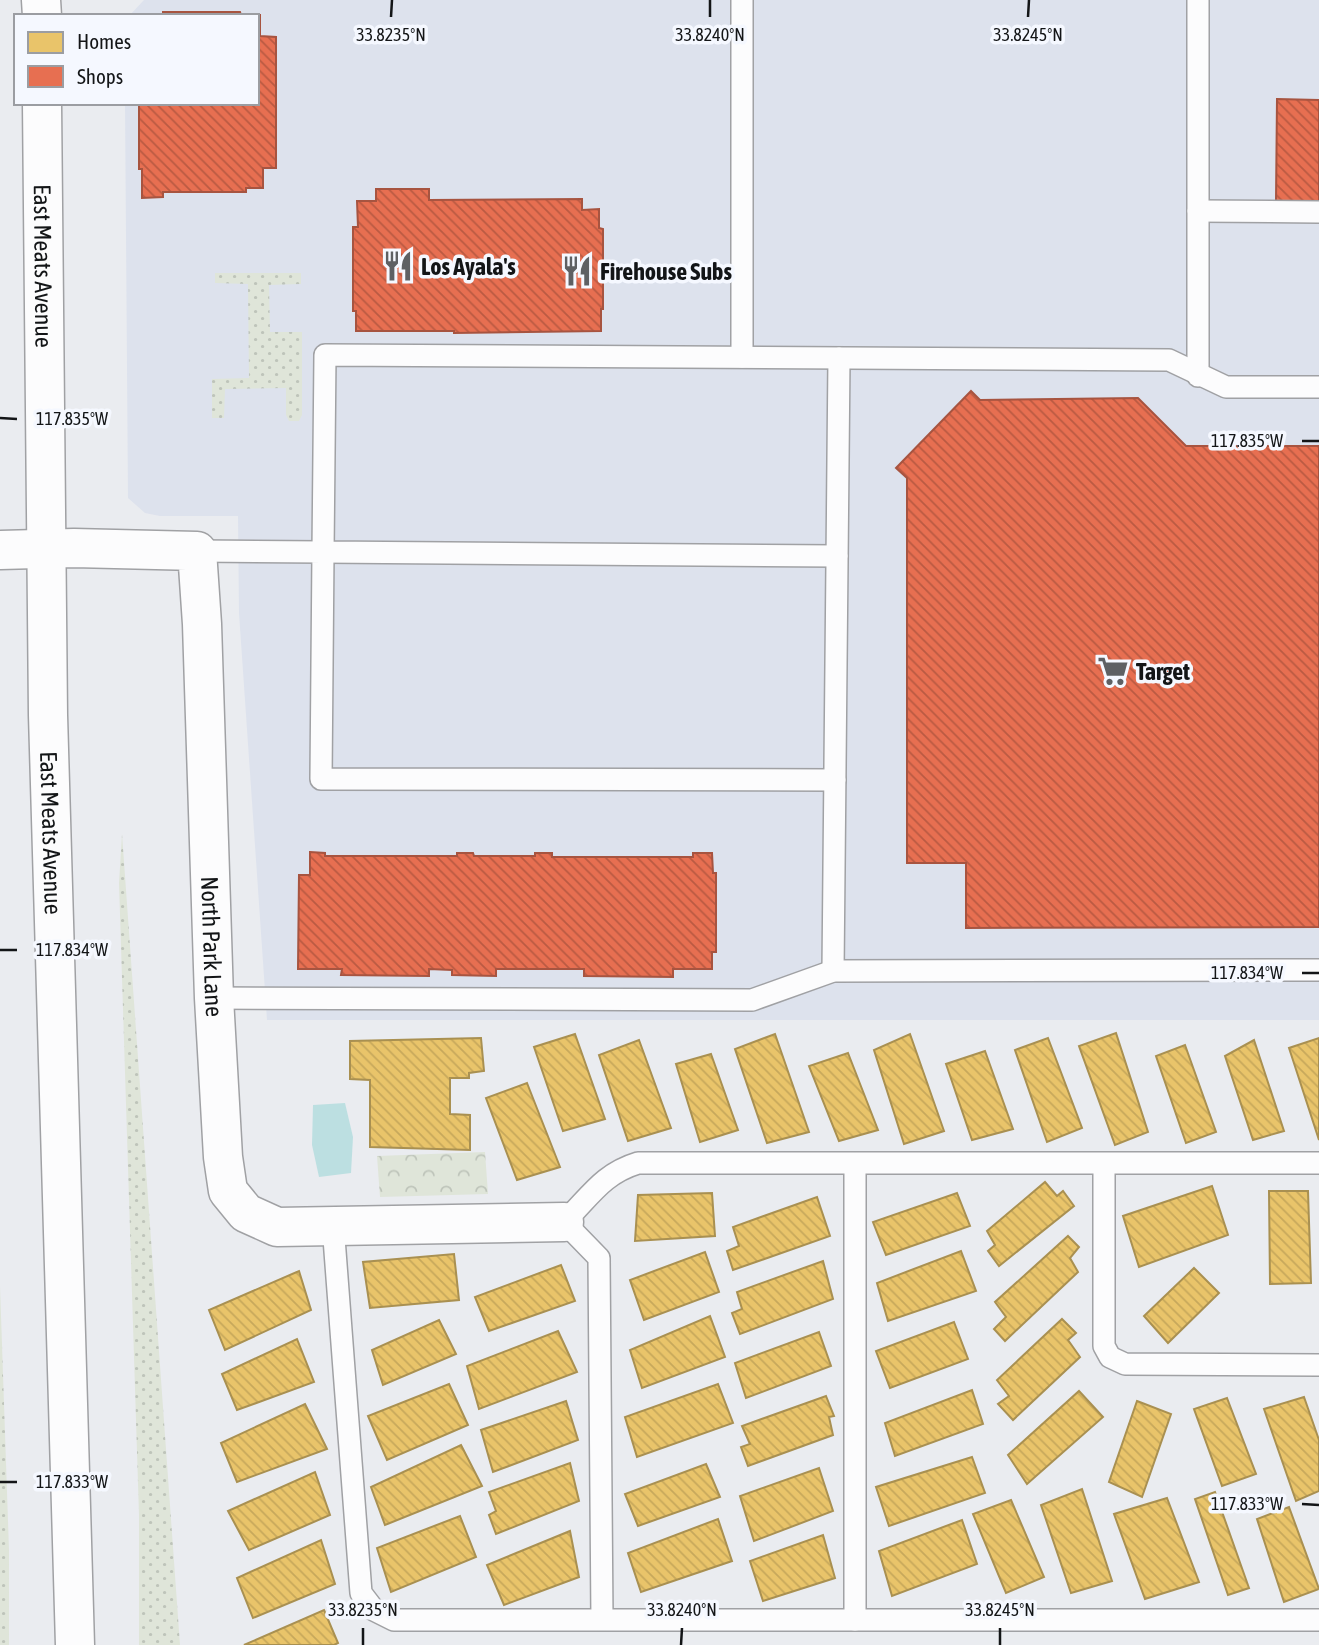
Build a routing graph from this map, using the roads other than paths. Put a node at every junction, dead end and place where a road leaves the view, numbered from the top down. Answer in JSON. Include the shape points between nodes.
{"nodes":[{"id":1,"x":742,"y":0,"type":"edge"},
{"id":2,"x":1198,"y":0,"type":"edge"},
{"id":3,"x":42,"y":105,"type":"edge"},
{"id":4,"x":1198,"y":211,"type":"junction"},
{"id":5,"x":1319,"y":212,"type":"edge"},
{"id":6,"x":742,"y":357,"type":"junction"},
{"id":7,"x":839,"y":358,"type":"junction"},
{"id":8,"x":1198,"y":376,"type":"junction"},
{"id":9,"x":1319,"y":387,"type":"edge"},
{"id":10,"x":46,"y":550,"type":"junction"},
{"id":11,"x":0,"y":551,"type":"edge"},
{"id":12,"x":197,"y":551,"type":"junction"},
{"id":13,"x":323,"y":552,"type":"junction"},
{"id":14,"x":837,"y":556,"type":"junction"},
{"id":15,"x":835,"y":780,"type":"junction"},
{"id":16,"x":1319,"y":970,"type":"edge"},
{"id":17,"x":833,"y":971,"type":"junction"},
{"id":18,"x":214,"y":998,"type":"junction"},
{"id":19,"x":1319,"y":1163,"type":"edge"},
{"id":20,"x":855,"y":1164,"type":"junction"},
{"id":21,"x":1104,"y":1164,"type":"junction"},
{"id":22,"x":564,"y":1222,"type":"junction"},
{"id":23,"x":333,"y":1225,"type":"junction"},
{"id":24,"x":1319,"y":1365,"type":"edge"},
{"id":25,"x":601,"y":1619,"type":"junction"},
{"id":26,"x":855,"y":1620,"type":"junction"},
{"id":27,"x":1319,"y":1620,"type":"edge"},
{"id":28,"x":75,"y":1645,"type":"edge"}],
"edges":[{"from":1,"to":6,"type":"lane"},
{"from":2,"to":4,"type":"lane"},
{"from":3,"to":10,"type":"street","name":"East Meats Avenue"},
{"from":4,"to":5,"type":"lane"},
{"from":4,"to":8,"type":"lane"},
{"from":6,"to":7,"type":"lane"},
{"from":6,"to":13,"type":"lane","via":[[325,355]]},
{"from":7,"to":8,"type":"lane","via":[[1169,360]]},
{"from":7,"to":14,"type":"lane"},
{"from":8,"to":9,"type":"lane","via":[[1226,387]]},
{"from":10,"to":11,"type":"street"},
{"from":10,"to":12,"type":"street"},
{"from":10,"to":28,"type":"street","name":"East Meats Avenue"},
{"from":12,"to":13,"type":"lane"},
{"from":12,"to":18,"type":"street","name":"North Park Lane"},
{"from":13,"to":14,"type":"lane"},
{"from":13,"to":15,"type":"lane","via":[[321,779]]},
{"from":14,"to":15,"type":"lane"},
{"from":15,"to":17,"type":"lane"},
{"from":16,"to":17,"type":"lane"},
{"from":17,"to":18,"type":"lane","via":[[752,1000]]},
{"from":18,"to":23,"type":"street","name":"North Park Lane","via":[[228,1191],[246,1213],[276,1227]]},
{"from":19,"to":21,"type":"lane"},
{"from":20,"to":21,"type":"lane"},
{"from":20,"to":22,"type":"lane","via":[[638,1163],[601,1181]]},
{"from":20,"to":26,"type":"lane"},
{"from":21,"to":24,"type":"lane","via":[[1104,1346],[1110,1357],[1125,1364]]},
{"from":22,"to":23,"type":"street","name":"North Park Lane"},
{"from":22,"to":25,"type":"lane","via":[[599,1258]]},
{"from":23,"to":25,"type":"lane","via":[[360,1593],[374,1610],[394,1620]]},
{"from":25,"to":26,"type":"lane"},
{"from":26,"to":27,"type":"lane"}]}
